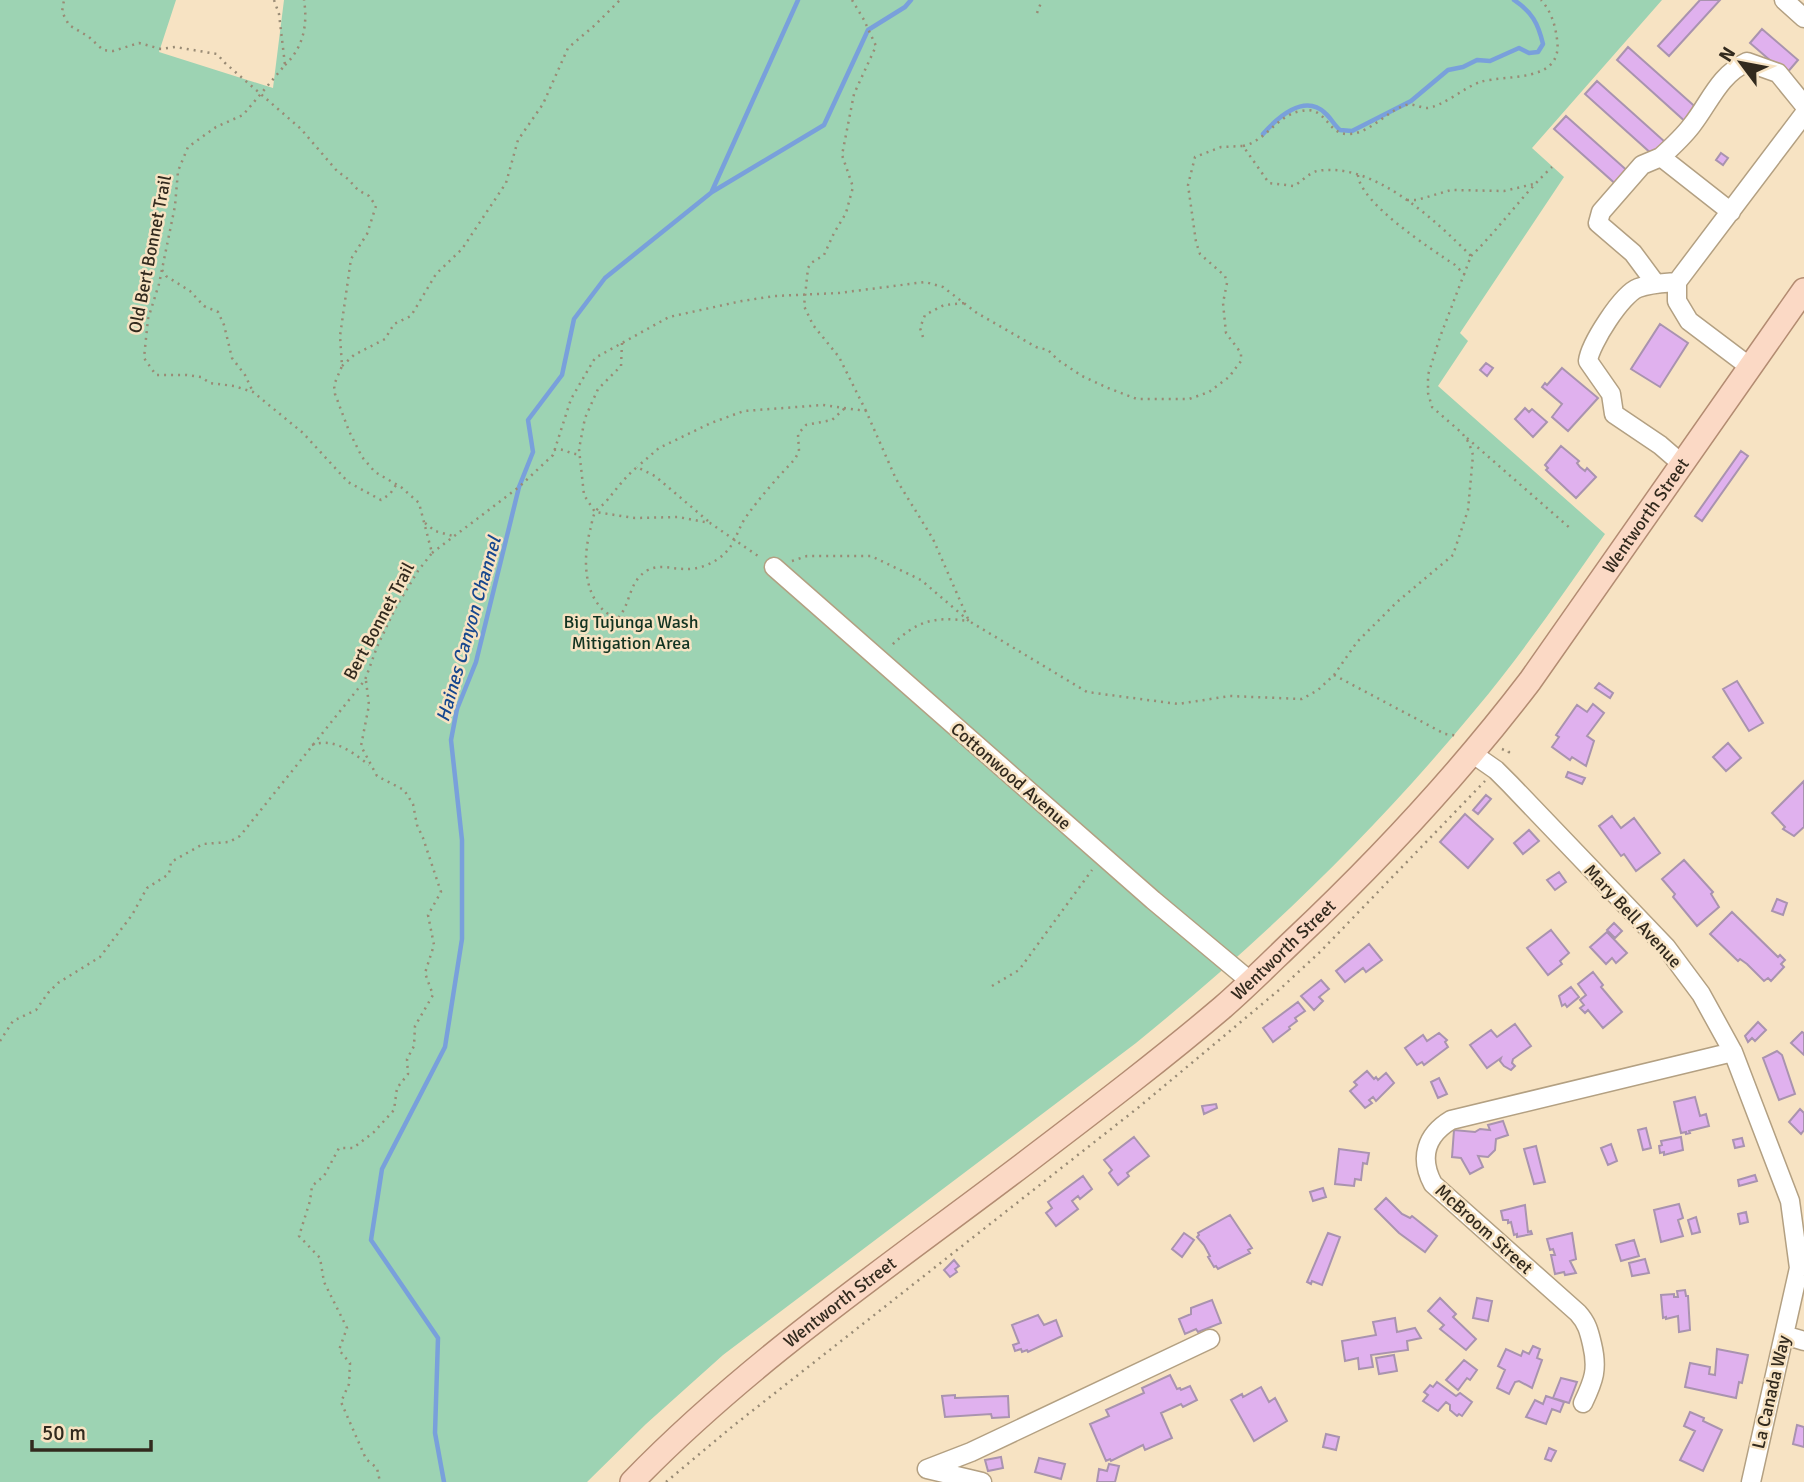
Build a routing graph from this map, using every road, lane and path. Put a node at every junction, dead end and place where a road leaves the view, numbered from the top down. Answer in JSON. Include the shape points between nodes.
{"nodes":[{"id":1,"x":64,"y":0,"type":"edge"},
{"id":2,"x":274,"y":0,"type":"edge"},
{"id":3,"x":304,"y":0,"type":"edge"},
{"id":4,"x":620,"y":0,"type":"edge"},
{"id":5,"x":852,"y":0,"type":"edge"},
{"id":6,"x":1042,"y":0,"type":"edge"},
{"id":7,"x":1541,"y":0,"type":"edge"},
{"id":8,"x":1784,"y":0,"type":"edge"},
{"id":9,"x":1037,"y":13,"type":"dead end"},
{"id":10,"x":1804,"y":18,"type":"edge"},
{"id":11,"x":285,"y":65,"type":"junction"},
{"id":12,"x":262,"y":93,"type":"junction"},
{"id":13,"x":1804,"y":105,"type":"edge"},
{"id":14,"x":1804,"y":114,"type":"edge"},
{"id":15,"x":1243,"y":146,"type":"junction"},
{"id":16,"x":1661,"y":158,"type":"junction"},
{"id":17,"x":1552,"y":167,"type":"dead end"},
{"id":18,"x":1358,"y":175,"type":"junction"},
{"id":19,"x":1534,"y":184,"type":"junction"},
{"id":20,"x":1407,"y":200,"type":"junction"},
{"id":21,"x":1731,"y":212,"type":"junction"},
{"id":22,"x":1471,"y":256,"type":"junction"},
{"id":23,"x":162,"y":270,"type":"junction"},
{"id":24,"x":1465,"y":275,"type":"junction"},
{"id":25,"x":1678,"y":282,"type":"junction"},
{"id":26,"x":1656,"y":284,"type":"junction"},
{"id":27,"x":1804,"y":290,"type":"edge"},
{"id":28,"x":806,"y":296,"type":"junction"},
{"id":29,"x":965,"y":303,"type":"junction"},
{"id":30,"x":923,"y":337,"type":"dead end"},
{"id":31,"x":622,"y":342,"type":"junction"},
{"id":32,"x":342,"y":366,"type":"junction"},
{"id":33,"x":1750,"y":367,"type":"junction"},
{"id":34,"x":253,"y":392,"type":"junction"},
{"id":35,"x":845,"y":408,"type":"junction"},
{"id":36,"x":866,"y":411,"type":"junction"},
{"id":37,"x":1462,"y":433,"type":"junction"},
{"id":38,"x":554,"y":450,"type":"junction"},
{"id":39,"x":580,"y":454,"type":"junction"},
{"id":40,"x":1682,"y":464,"type":"junction"},
{"id":41,"x":637,"y":467,"type":"junction"},
{"id":42,"x":396,"y":484,"type":"junction"},
{"id":43,"x":595,"y":512,"type":"junction"},
{"id":44,"x":424,"y":522,"type":"junction"},
{"id":45,"x":710,"y":523,"type":"junction"},
{"id":46,"x":1570,"y":529,"type":"dead end"},
{"id":47,"x":453,"y":536,"type":"junction"},
{"id":48,"x":736,"y":541,"type":"junction"},
{"id":49,"x":432,"y":553,"type":"junction"},
{"id":50,"x":774,"y":567,"type":"junction"},
{"id":51,"x":969,"y":621,"type":"junction"},
{"id":52,"x":878,"y":659,"type":"junction"},
{"id":53,"x":1334,"y":674,"type":"junction"},
{"id":54,"x":365,"y":680,"type":"junction"},
{"id":55,"x":312,"y":746,"type":"junction"},
{"id":56,"x":1479,"y":747,"type":"junction"},
{"id":57,"x":372,"y":767,"type":"junction"},
{"id":58,"x":1496,"y":769,"type":"junction"},
{"id":59,"x":1102,"y":856,"type":"junction"},
{"id":60,"x":1250,"y":981,"type":"junction"},
{"id":61,"x":992,"y":986,"type":"dead end"},
{"id":62,"x":0,"y":1041,"type":"edge"},
{"id":63,"x":1733,"y":1052,"type":"junction"},
{"id":64,"x":1801,"y":1265,"type":"edge"},
{"id":65,"x":1784,"y":1335,"type":"junction"},
{"id":66,"x":1210,"y":1339,"type":"dead end"},
{"id":67,"x":1804,"y":1340,"type":"edge"},
{"id":68,"x":1583,"y":1404,"type":"dead end"},
{"id":69,"x":925,"y":1475,"type":"edge"},
{"id":70,"x":380,"y":1482,"type":"edge"},
{"id":71,"x":632,"y":1482,"type":"edge"},
{"id":72,"x":982,"y":1482,"type":"edge"},
{"id":73,"x":1751,"y":1482,"type":"edge"}],
"edges":[{"from":1,"to":12,"type":"path","name":"Bert Bonnet Trail","via":[[62,12],[69,25],[103,50],[139,43],[217,54]]},
{"from":2,"to":11,"type":"path"},
{"from":3,"to":11,"type":"path","name":"Old Bert Bonnet Trail","via":[[302,42]]},
{"from":4,"to":32,"type":"path","via":[[568,48],[543,104],[518,141],[506,183],[462,249],[436,274],[411,316]]},
{"from":5,"to":28,"type":"path","via":[[876,46],[854,94],[842,155],[853,187],[846,213],[824,255],[808,268]]},
{"from":6,"to":9,"type":"path"},
{"from":7,"to":15,"type":"path","via":[[1558,43],[1548,67],[1532,75],[1478,83],[1427,108],[1406,105],[1351,134],[1340,133],[1320,113],[1296,111],[1255,144]]},
{"from":8,"to":10,"type":"street"},
{"from":11,"to":12,"type":"path","name":"Old Bert Bonnet Trail"},
{"from":12,"to":23,"type":"path","name":"Old Bert Bonnet Trail","via":[[243,115],[188,147],[178,172]]},
{"from":12,"to":32,"type":"path","name":"Bert Bonnet Trail","via":[[376,206],[367,234],[351,259],[340,336]]},
{"from":13,"to":16,"type":"street","via":[[1778,73],[1746,62],[1721,80],[1693,125]]},
{"from":14,"to":21,"type":"street"},
{"from":15,"to":18,"type":"path","via":[[1269,183],[1294,186],[1315,171]]},
{"from":15,"to":29,"type":"path","via":[[1221,147],[1195,158],[1188,185],[1196,242],[1200,254],[1225,276],[1226,334],[1241,353],[1237,369],[1209,392],[1189,399],[1137,399],[1082,376],[1048,350]]},
{"from":16,"to":21,"type":"street"},
{"from":16,"to":26,"type":"street","via":[[1642,165],[1601,212],[1598,223],[1633,254]]},
{"from":17,"to":19,"type":"path"},
{"from":18,"to":20,"type":"path"},
{"from":18,"to":24,"type":"path","via":[[1359,185],[1385,213]]},
{"from":19,"to":20,"type":"path","via":[[1504,191],[1451,190]]},
{"from":19,"to":22,"type":"path"},
{"from":20,"to":22,"type":"path"},
{"from":21,"to":25,"type":"street"},
{"from":22,"to":24,"type":"path"},
{"from":23,"to":34,"type":"path","via":[[204,306],[218,312],[232,358]]},
{"from":23,"to":34,"type":"path","name":"Old Bert Bonnet Trail","via":[[145,338],[144,358],[150,370],[156,375],[187,374]]},
{"from":24,"to":37,"type":"path","via":[[1440,337],[1427,393],[1432,407]]},
{"from":25,"to":26,"type":"street"},
{"from":25,"to":33,"type":"street","via":[[1676,301],[1689,321]]},
{"from":26,"to":40,"type":"street","via":[[1636,289],[1621,304],[1589,351],[1588,361],[1611,394],[1614,414]]},
{"from":27,"to":33,"type":"main road","name":"Wentworth Street"},
{"from":28,"to":29,"type":"path","via":[[925,282],[943,287]]},
{"from":28,"to":31,"type":"path","via":[[742,301],[669,317]]},
{"from":28,"to":36,"type":"path","via":[[804,306],[813,325],[839,357]]},
{"from":29,"to":30,"type":"path","via":[[944,305],[925,315],[920,328]]},
{"from":31,"to":38,"type":"path","via":[[594,358],[570,399]]},
{"from":31,"to":39,"type":"path","via":[[621,366],[598,389],[585,418]]},
{"from":32,"to":42,"type":"path","name":"Bert Bonnet Trail","via":[[334,385],[349,431],[375,472]]},
{"from":33,"to":40,"type":"main road","name":"Wentworth Street"},
{"from":34,"to":42,"type":"path","name":"Old Bert Bonnet Trail","via":[[303,433],[348,482],[381,500]]},
{"from":35,"to":36,"type":"path"},
{"from":35,"to":41,"type":"path","via":[[823,405],[744,411],[659,448]]},
{"from":35,"to":48,"type":"path","via":[[832,420],[806,425],[799,434],[795,459],[744,519]]},
{"from":36,"to":51,"type":"path","via":[[896,479],[933,539]]},
{"from":37,"to":46,"type":"path"},
{"from":37,"to":53,"type":"path","via":[[1473,455],[1468,510],[1454,555],[1396,602]]},
{"from":38,"to":39,"type":"path"},
{"from":38,"to":47,"type":"path","via":[[519,487]]},
{"from":39,"to":43,"type":"path","via":[[584,495]]},
{"from":40,"to":56,"type":"main road","name":"Wentworth Street"},
{"from":41,"to":43,"type":"path"},
{"from":41,"to":45,"type":"path"},
{"from":42,"to":44,"type":"path","name":"Bert Bonnet Trail","via":[[419,503]]},
{"from":43,"to":45,"type":"path"},
{"from":43,"to":48,"type":"path","via":[[584,565],[595,599],[606,614],[617,618],[625,610],[628,592],[637,578],[650,569],[686,570],[706,565],[723,556]]},
{"from":44,"to":47,"type":"path"},
{"from":44,"to":49,"type":"path","name":"Bert Bonnet Trail"},
{"from":45,"to":48,"type":"path"},
{"from":47,"to":49,"type":"path"},
{"from":48,"to":50,"type":"path"},
{"from":49,"to":54,"type":"path","name":"Bert Bonnet Trail","via":[[395,609]]},
{"from":50,"to":51,"type":"path","via":[[807,556],[871,556],[921,580]]},
{"from":50,"to":52,"type":"street","name":"Cottonwood Avenue"},
{"from":51,"to":52,"type":"path","via":[[928,621],[909,630]]},
{"from":51,"to":53,"type":"path","via":[[1087,692],[1178,704],[1230,696],[1302,699]]},
{"from":52,"to":59,"type":"street","name":"Cottonwood Avenue"},
{"from":53,"to":56,"type":"path","via":[[1445,734]]},
{"from":54,"to":55,"type":"path","name":"Bert Bonnet Trail"},
{"from":54,"to":57,"type":"path","via":[[369,705],[361,746]]},
{"from":55,"to":57,"type":"path","via":[[337,745]]},
{"from":55,"to":62,"type":"path","name":"Bert Bonnet Trail","via":[[240,836],[229,842],[203,844],[171,862],[169,874],[147,888],[100,957],[58,983],[36,1010],[13,1021]]},
{"from":56,"to":58,"type":"street","name":"Mary Bell Avenue"},
{"from":56,"to":58,"type":"path","via":[[1509,752]]},
{"from":56,"to":60,"type":"main road","name":"Wentworth Street","via":[[1343,892]]},
{"from":57,"to":70,"type":"path","via":[[377,776],[404,790],[413,804],[416,825],[441,892],[428,915],[434,945],[425,972],[432,995],[415,1026],[408,1074],[397,1088],[394,1110],[353,1148],[339,1148],[324,1176],[312,1186],[299,1236],[320,1258],[324,1282],[347,1328],[339,1350],[351,1363],[341,1402]]},
{"from":58,"to":63,"type":"street","name":"Mary Bell Avenue","via":[[1666,947],[1701,994]]},
{"from":59,"to":60,"type":"street","name":"Cottonwood Avenue"},
{"from":59,"to":61,"type":"path","via":[[1018,970]]},
{"from":60,"to":71,"type":"main road","name":"Wentworth Street","via":[[1039,1153],[755,1369]]},
{"from":63,"to":64,"type":"street","name":"Mary Bell Avenue","via":[[1790,1201]]},
{"from":63,"to":68,"type":"street","name":"McBroom Street","via":[[1451,1120],[1440,1127],[1426,1148],[1427,1173],[1433,1184],[1587,1324],[1596,1361]]},
{"from":64,"to":65,"type":"street","name":"La Canada Way"},
{"from":65,"to":67,"type":"street"},
{"from":65,"to":73,"type":"street","name":"La Canada Way"},
{"from":66,"to":69,"type":"street"},
{"from":69,"to":72,"type":"street"}]}
